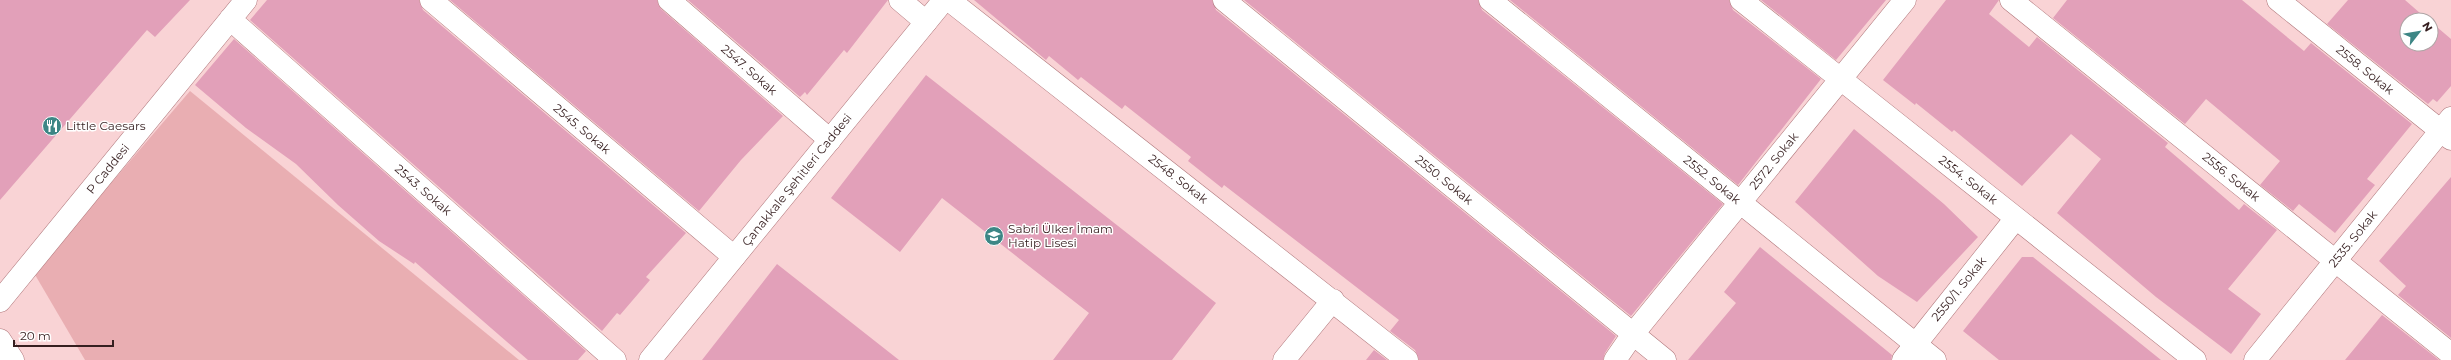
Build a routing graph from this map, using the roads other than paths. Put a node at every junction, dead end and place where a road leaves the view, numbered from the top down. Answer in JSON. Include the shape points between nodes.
{"nodes":[{"id":1,"x":246,"y":0,"type":"edge"},
{"id":2,"x":431,"y":0,"type":"edge"},
{"id":3,"x":669,"y":0,"type":"edge"},
{"id":4,"x":900,"y":0,"type":"edge"},
{"id":5,"x":944,"y":0,"type":"edge"},
{"id":6,"x":949,"y":0,"type":"edge"},
{"id":7,"x":1224,"y":0,"type":"edge"},
{"id":8,"x":1490,"y":0,"type":"edge"},
{"id":9,"x":1741,"y":0,"type":"edge"},
{"id":10,"x":1905,"y":0,"type":"edge"},
{"id":11,"x":2011,"y":0,"type":"edge"},
{"id":12,"x":2278,"y":0,"type":"edge"},
{"id":13,"x":230,"y":19,"type":"junction"},
{"id":14,"x":926,"y":22,"type":"junction"},
{"id":15,"x":1840,"y":79,"type":"junction"},
{"id":16,"x":2448,"y":129,"type":"edge"},
{"id":17,"x":830,"y":140,"type":"junction"},
{"id":18,"x":1740,"y":202,"type":"junction"},
{"id":19,"x":2016,"y":218,"type":"junction"},
{"id":20,"x":734,"y":257,"type":"junction"},
{"id":21,"x":2335,"y":261,"type":"junction"},
{"id":22,"x":1333,"y":300,"type":"junction"},
{"id":23,"x":0,"y":301,"type":"edge"},
{"id":24,"x":1633,"y":334,"type":"junction"},
{"id":25,"x":0,"y":340,"type":"edge"},
{"id":26,"x":1909,"y":352,"type":"edge"},
{"id":27,"x":2451,"y":354,"type":"edge"},
{"id":28,"x":13,"y":360,"type":"edge"},
{"id":29,"x":615,"y":360,"type":"edge"},
{"id":30,"x":650,"y":360,"type":"edge"},
{"id":31,"x":1284,"y":360,"type":"edge"},
{"id":32,"x":1407,"y":360,"type":"edge"},
{"id":33,"x":1615,"y":360,"type":"edge"},
{"id":34,"x":1665,"y":360,"type":"edge"},
{"id":35,"x":1935,"y":360,"type":"edge"},
{"id":36,"x":2195,"y":360,"type":"edge"},
{"id":37,"x":2255,"y":360,"type":"edge"}],
"edges":[{"from":1,"to":13,"type":"street","name":"P Caddesi"},
{"from":2,"to":20,"type":"street","name":"2545. Sokak"},
{"from":3,"to":17,"type":"street","name":"2547. Sokak"},
{"from":4,"to":14,"type":"street"},
{"from":5,"to":14,"type":"street","name":"Çanakkale Şehitleri Caddesi"},
{"from":6,"to":22,"type":"street","name":"2548. Sokak"},
{"from":7,"to":24,"type":"street","name":"2550. Sokak"},
{"from":8,"to":18,"type":"street","name":"2552. Sokak"},
{"from":9,"to":15,"type":"street","name":"2554. Sokak"},
{"from":10,"to":15,"type":"street","name":"2572. Sokak"},
{"from":11,"to":21,"type":"street","name":"2556. Sokak"},
{"from":12,"to":16,"type":"street","name":"2558. Sokak"},
{"from":13,"to":23,"type":"street","name":"P Caddesi"},
{"from":13,"to":29,"type":"street","name":"2543. Sokak"},
{"from":14,"to":17,"type":"street","name":"Çanakkale Şehitleri Caddesi"},
{"from":15,"to":18,"type":"street","name":"2572. Sokak"},
{"from":15,"to":19,"type":"street","name":"2554. Sokak"},
{"from":16,"to":21,"type":"street","name":"2535. Sokak"},
{"from":17,"to":20,"type":"street","name":"Çanakkale Şehitleri Caddesi"},
{"from":18,"to":24,"type":"street","name":"2572. Sokak"},
{"from":18,"to":26,"type":"street","name":"2552. Sokak"},
{"from":19,"to":26,"type":"street","name":"2550/1. Sokak"},
{"from":19,"to":36,"type":"street","name":"2554. Sokak"},
{"from":20,"to":30,"type":"street","name":"Çanakkale Şehitleri Caddesi"},
{"from":21,"to":27,"type":"street","name":"2556. Sokak"},
{"from":21,"to":37,"type":"street","name":"2535. Sokak"},
{"from":22,"to":31,"type":"street"},
{"from":22,"to":32,"type":"street","name":"2548. Sokak"},
{"from":24,"to":33,"type":"street","name":"2572. Sokak"},
{"from":24,"to":34,"type":"street","name":"2550. Sokak"},
{"from":25,"to":28,"type":"street"},
{"from":26,"to":35,"type":"street","name":"2552. Sokak"}]}
